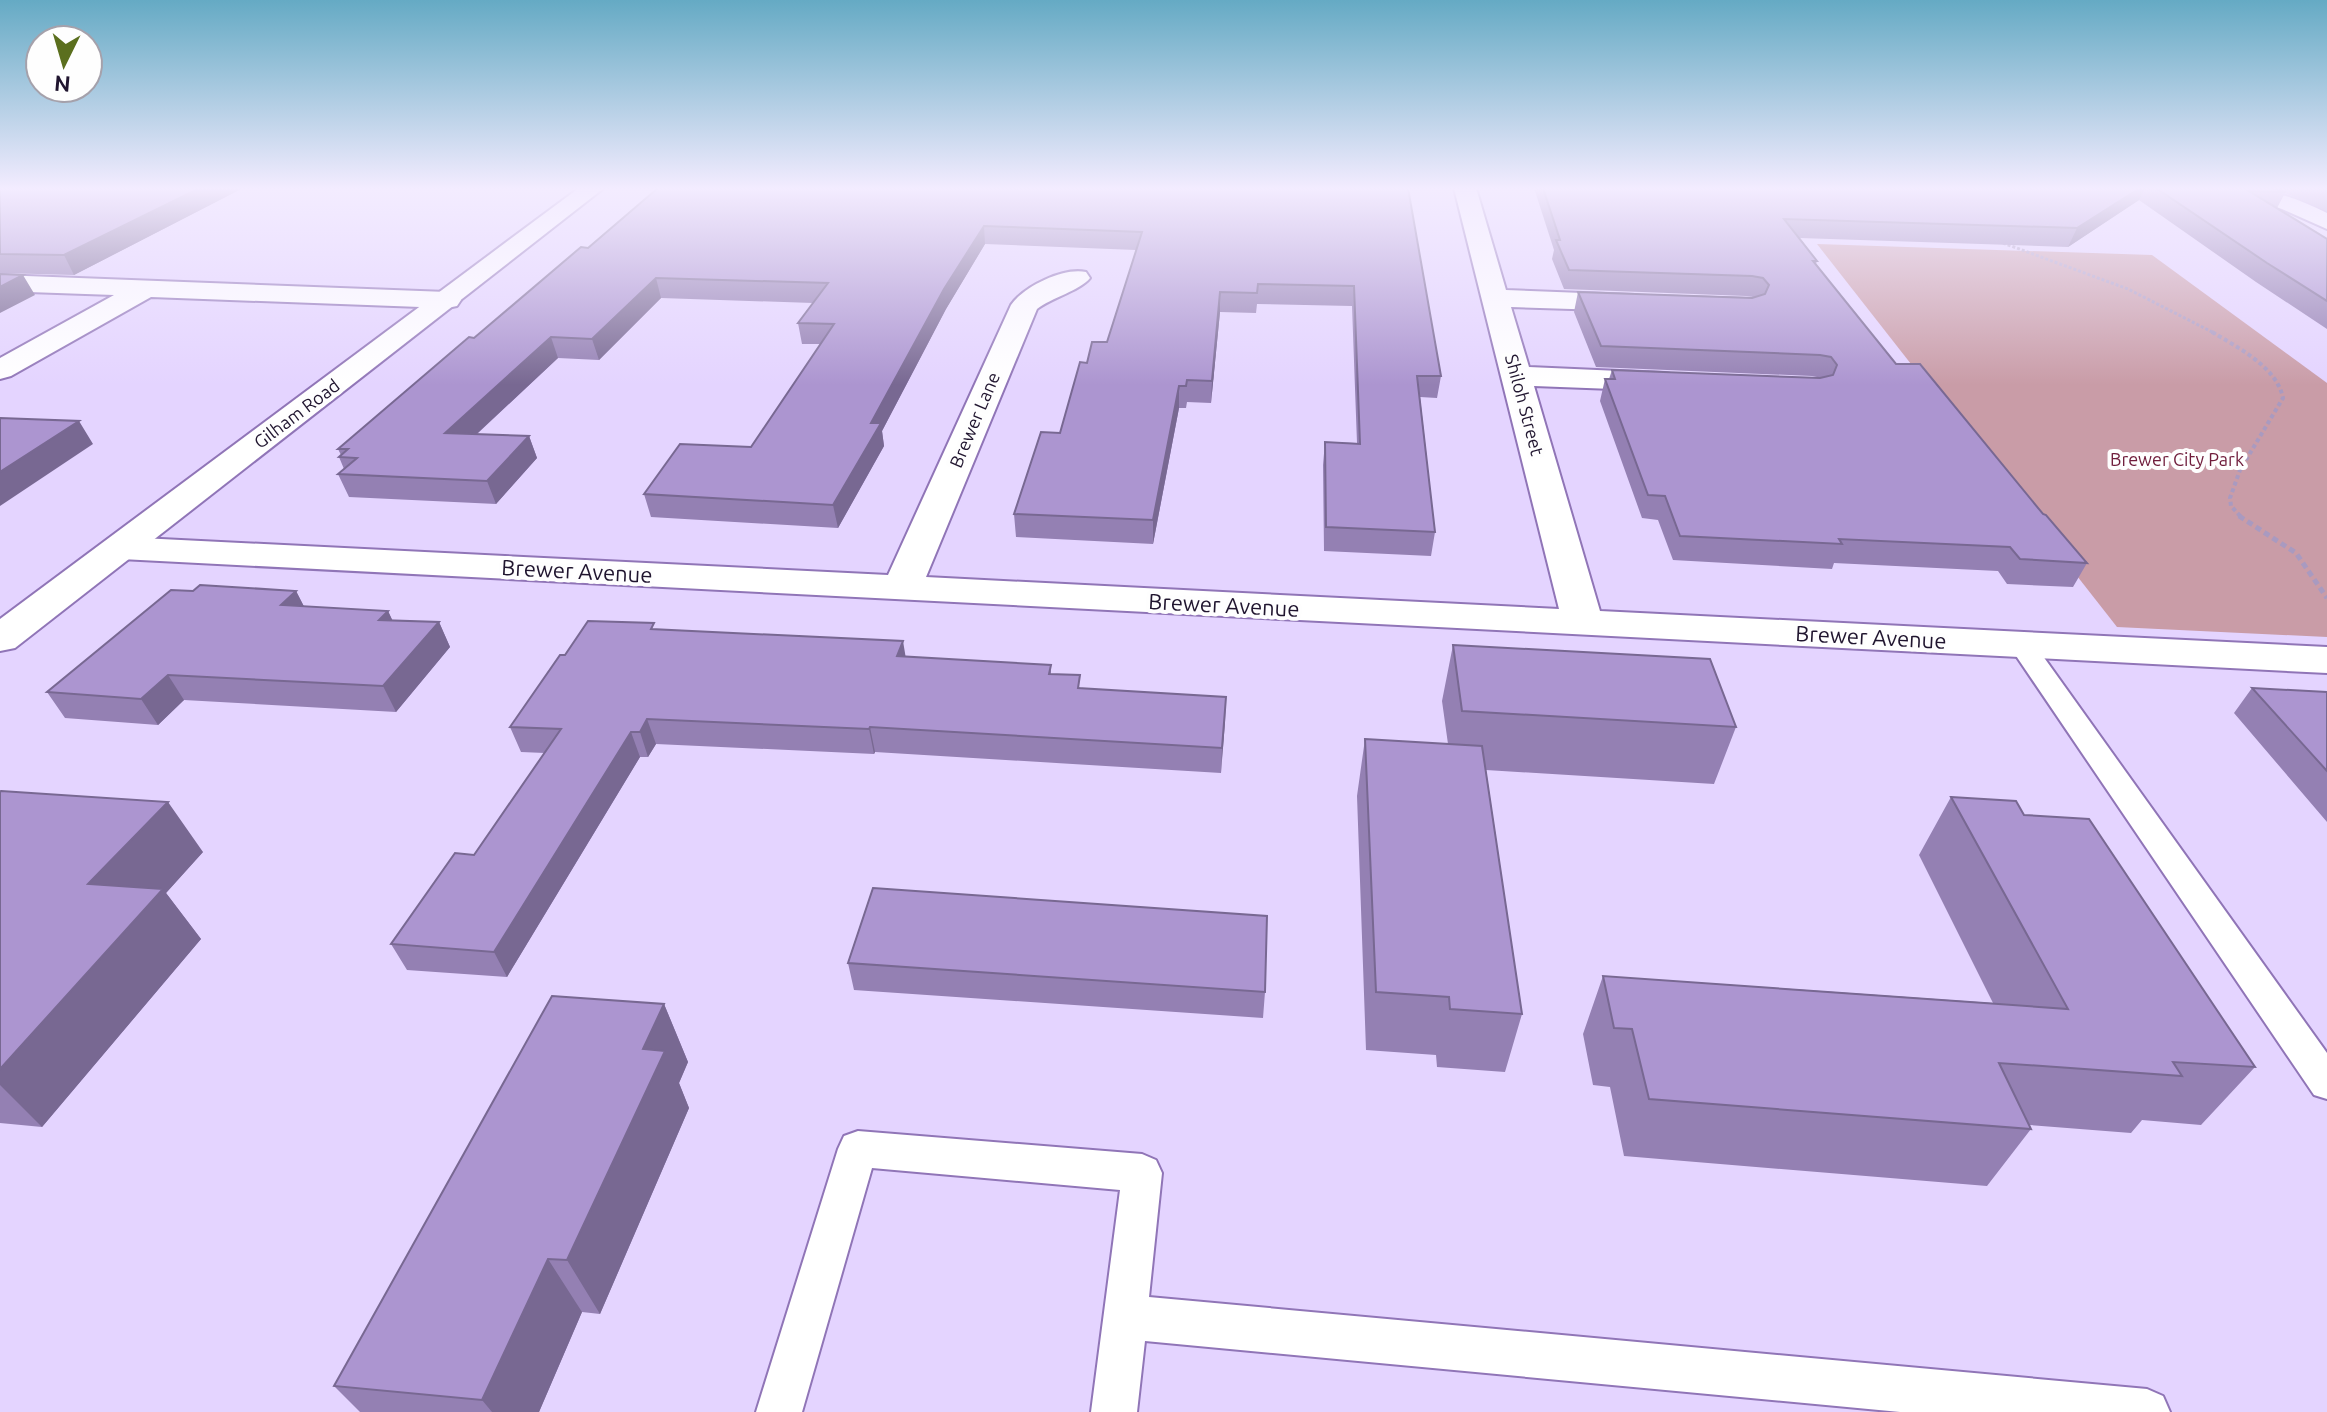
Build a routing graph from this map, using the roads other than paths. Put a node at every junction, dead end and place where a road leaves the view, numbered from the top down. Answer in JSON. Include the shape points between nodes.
{"nodes":[{"id":1,"x":507,"y":254,"type":"edge"},
{"id":2,"x":1483,"y":254,"type":"edge"},
{"id":3,"x":1077,"y":278,"type":"dead end"},
{"id":4,"x":0,"y":283,"type":"edge"},
{"id":5,"x":147,"y":288,"type":"junction"},
{"id":6,"x":1495,"y":298,"type":"junction"},
{"id":7,"x":447,"y":300,"type":"junction"},
{"id":8,"x":1667,"y":304,"type":"edge"},
{"id":9,"x":0,"y":370,"type":"edge"},
{"id":10,"x":1516,"y":376,"type":"junction"},
{"id":11,"x":1687,"y":383,"type":"edge"},
{"id":12,"x":121,"y":548,"type":"junction"},
{"id":13,"x":902,"y":588,"type":"junction"},
{"id":14,"x":1583,"y":622,"type":"junction"},
{"id":15,"x":0,"y":639,"type":"edge"},
{"id":16,"x":2021,"y":644,"type":"junction"},
{"id":17,"x":2327,"y":660,"type":"edge"},
{"id":18,"x":2327,"y":1083,"type":"edge"},
{"id":19,"x":1125,"y":1317,"type":"junction"},
{"id":20,"x":779,"y":1412,"type":"edge"},
{"id":21,"x":1114,"y":1412,"type":"edge"},
{"id":22,"x":2147,"y":1412,"type":"edge"}],
"edges":[{"from":1,"to":7,"type":"street","name":"Gilham Road"},
{"from":2,"to":6,"type":"street","name":"Shiloh Street"},
{"from":3,"to":13,"type":"street","name":"Brewer Lane","via":[[1025,305]]},
{"from":4,"to":5,"type":"street"},
{"from":5,"to":7,"type":"street"},
{"from":5,"to":9,"type":"street"},
{"from":6,"to":8,"type":"street"},
{"from":6,"to":10,"type":"street","name":"Shiloh Street"},
{"from":7,"to":12,"type":"street","name":"Gilham Road"},
{"from":10,"to":11,"type":"street"},
{"from":10,"to":14,"type":"street","name":"Shiloh Street"},
{"from":12,"to":13,"type":"street","name":"Brewer Avenue"},
{"from":12,"to":15,"type":"street","name":"Gilham Road"},
{"from":13,"to":14,"type":"street","name":"Brewer Avenue"},
{"from":14,"to":16,"type":"street","name":"Brewer Avenue"},
{"from":16,"to":17,"type":"street","name":"Brewer Avenue"},
{"from":16,"to":18,"type":"lane"},
{"from":19,"to":20,"type":"lane","via":[[1142,1173],[858,1149]]},
{"from":19,"to":21,"type":"lane"},
{"from":19,"to":22,"type":"lane"}]}
